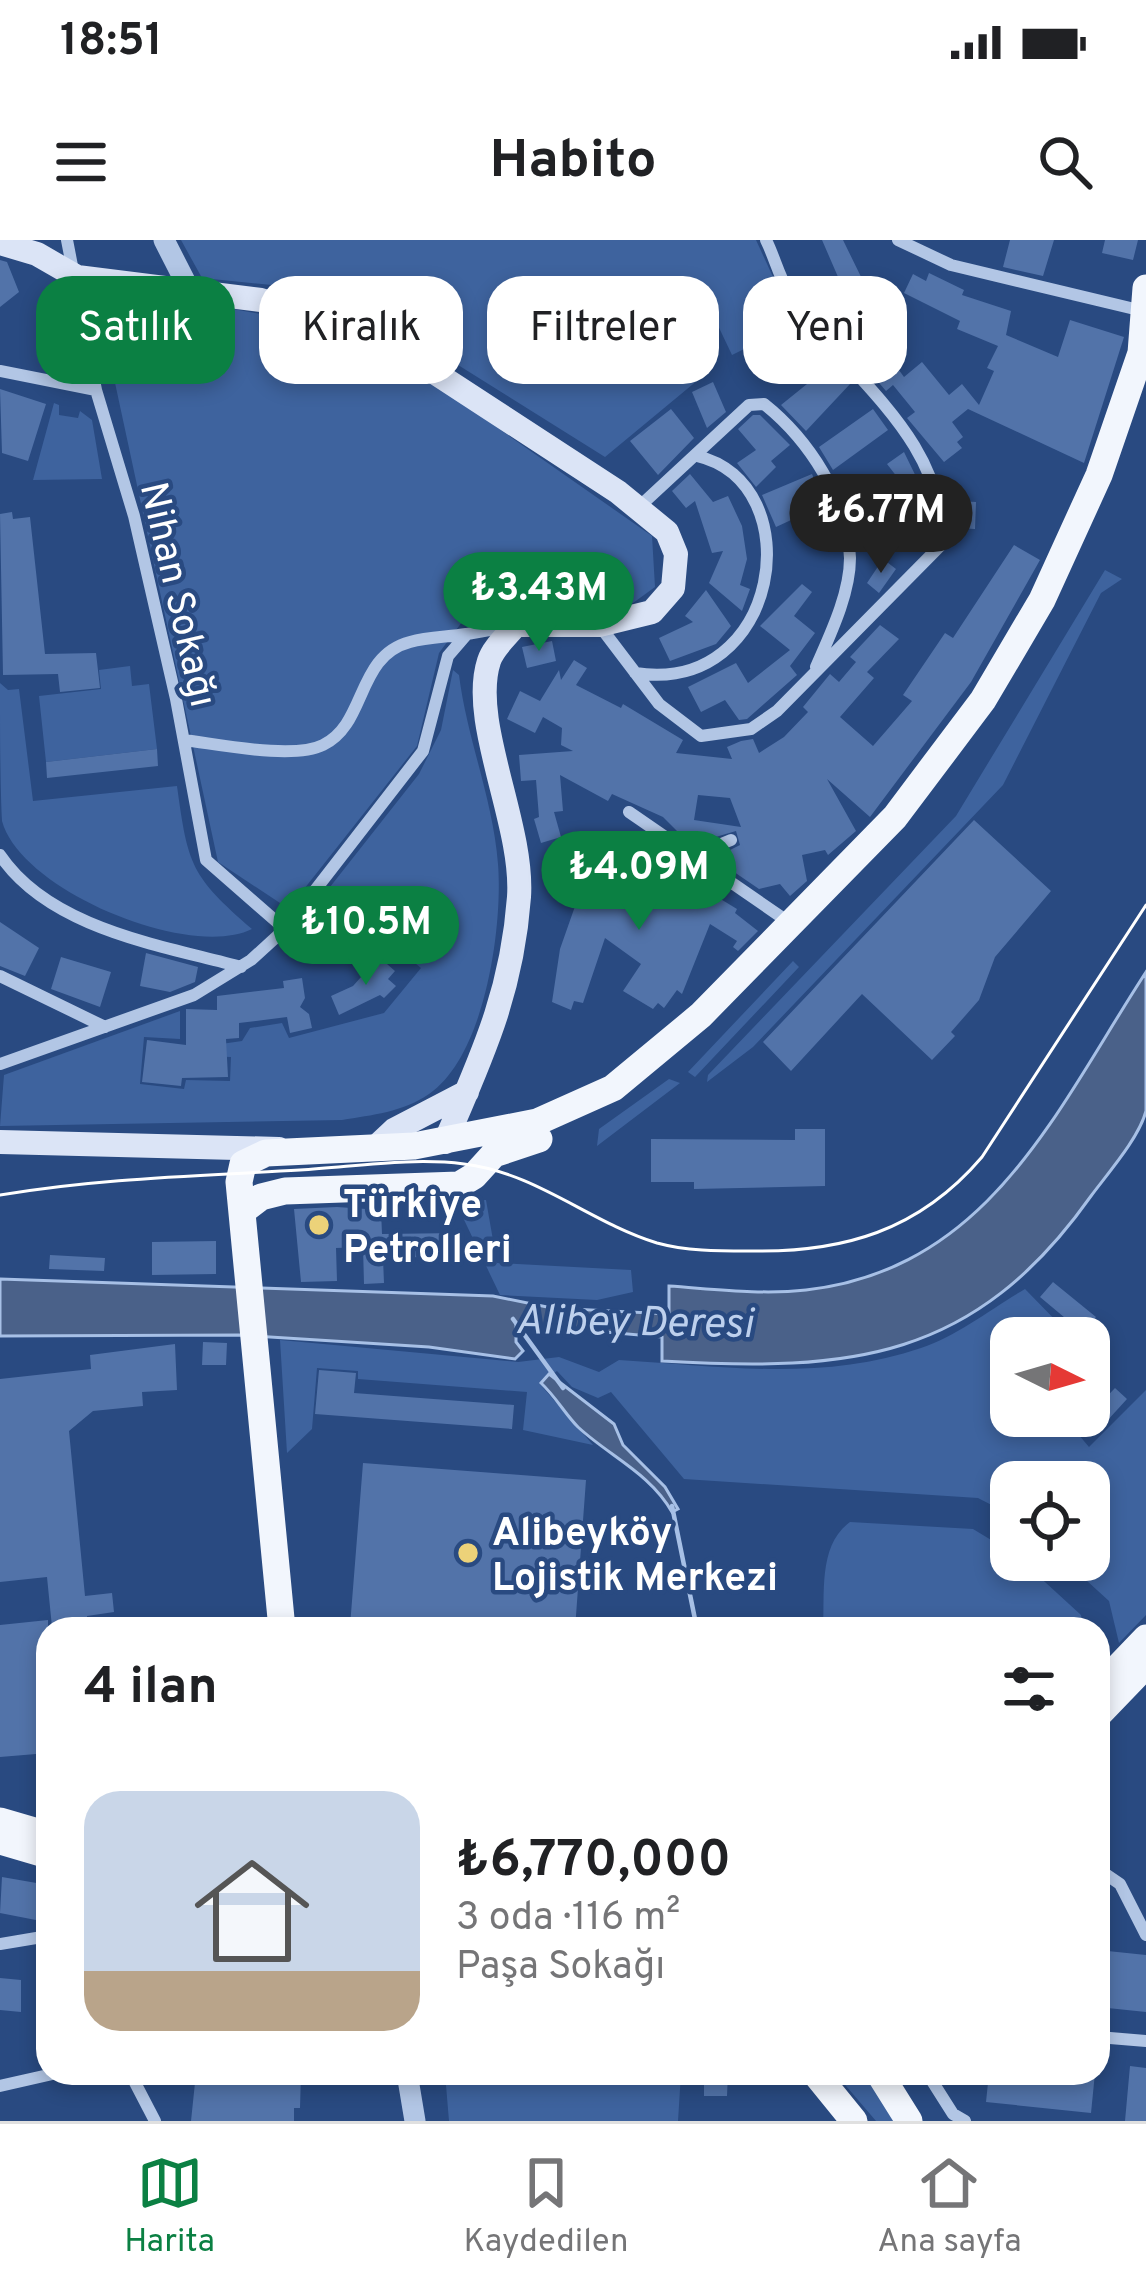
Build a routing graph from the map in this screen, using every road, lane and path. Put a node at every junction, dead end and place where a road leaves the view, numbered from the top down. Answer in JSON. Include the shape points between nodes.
{"nodes":[{"id":1,"x":67,"y":240,"type":"edge"},
{"id":2,"x":164,"y":240,"type":"edge"},
{"id":3,"x":766,"y":240,"type":"edge"},
{"id":4,"x":898,"y":240,"type":"edge"},
{"id":5,"x":0,"y":243,"type":"edge"},
{"id":6,"x":73,"y":276,"type":"edge"},
{"id":7,"x":76,"y":276,"type":"edge"},
{"id":8,"x":182,"y":276,"type":"edge"},
{"id":9,"x":235,"y":296,"type":"edge"},
{"id":10,"x":1145,"y":303,"type":"edge"},
{"id":11,"x":0,"y":371,"type":"edge"},
{"id":12,"x":95,"y":384,"type":"edge"},
{"id":13,"x":1146,"y":387,"type":"edge"},
{"id":14,"x":96,"y":389,"type":"junction"},
{"id":15,"x":698,"y":455,"type":"junction"},
{"id":16,"x":639,"y":507,"type":"junction"},
{"id":17,"x":516,"y":625,"type":"junction"},
{"id":18,"x":599,"y":625,"type":"junction"},
{"id":19,"x":467,"y":634,"type":"junction"},
{"id":20,"x":635,"y":673,"type":"junction"},
{"id":21,"x":813,"y":674,"type":"junction"},
{"id":22,"x":184,"y":740,"type":"junction"},
{"id":23,"x":629,"y":812,"type":"dead end"},
{"id":24,"x":731,"y":840,"type":"dead end"},
{"id":25,"x":697,"y":854,"type":"junction"},
{"id":26,"x":0,"y":855,"type":"edge"},
{"id":27,"x":791,"y":924,"type":"junction"},
{"id":28,"x":285,"y":929,"type":"junction"},
{"id":29,"x":242,"y":967,"type":"junction"},
{"id":30,"x":0,"y":976,"type":"edge"},
{"id":31,"x":105,"y":1027,"type":"junction"},
{"id":32,"x":0,"y":1064,"type":"edge"},
{"id":33,"x":466,"y":1092,"type":"junction"},
{"id":34,"x":0,"y":1142,"type":"edge"},
{"id":35,"x":445,"y":1142,"type":"junction"},
{"id":36,"x":378,"y":1145,"type":"junction"},
{"id":37,"x":196,"y":1148,"type":"junction"},
{"id":38,"x":286,"y":1150,"type":"junction"},
{"id":39,"x":240,"y":1174,"type":"junction"},
{"id":40,"x":403,"y":1189,"type":"junction"},
{"id":41,"x":271,"y":1193,"type":"junction"},
{"id":42,"x":245,"y":1209,"type":"junction"},
{"id":43,"x":281,"y":1600,"type":"junction"},
{"id":44,"x":282,"y":1617,"type":"edge"},
{"id":45,"x":287,"y":1617,"type":"edge"},
{"id":46,"x":1146,"y":1638,"type":"edge"},
{"id":47,"x":1146,"y":1665,"type":"edge"},
{"id":48,"x":1110,"y":1676,"type":"edge"},
{"id":49,"x":1110,"y":1702,"type":"edge"},
{"id":50,"x":0,"y":1821,"type":"edge"},
{"id":51,"x":36,"y":1832,"type":"edge"},
{"id":52,"x":0,"y":1841,"type":"edge"},
{"id":53,"x":36,"y":1852,"type":"edge"},
{"id":54,"x":1110,"y":1877,"type":"edge"},
{"id":55,"x":1146,"y":1935,"type":"edge"},
{"id":56,"x":36,"y":1938,"type":"edge"},
{"id":57,"x":0,"y":1944,"type":"edge"},
{"id":58,"x":1110,"y":2038,"type":"edge"},
{"id":59,"x":1146,"y":2041,"type":"edge"},
{"id":60,"x":36,"y":2078,"type":"edge"},
{"id":61,"x":136,"y":2085,"type":"edge"},
{"id":62,"x":409,"y":2085,"type":"edge"},
{"id":63,"x":418,"y":2085,"type":"edge"},
{"id":64,"x":824,"y":2085,"type":"edge"},
{"id":65,"x":886,"y":2085,"type":"edge"},
{"id":66,"x":935,"y":2085,"type":"edge"},
{"id":67,"x":0,"y":2086,"type":"edge"},
{"id":68,"x":154,"y":2121,"type":"edge"},
{"id":69,"x":416,"y":2121,"type":"edge"},
{"id":70,"x":854,"y":2121,"type":"edge"},
{"id":71,"x":908,"y":2121,"type":"edge"},
{"id":72,"x":965,"y":2121,"type":"edge"}],
"edges":[{"from":1,"to":7,"type":"street","name":"Nihan Sokağı"},
{"from":2,"to":8,"type":"street"},
{"from":3,"to":21,"type":"street","via":[[788,290],[923,457],[943,507],[942,544],[926,566]]},
{"from":4,"to":10,"type":"street","via":[[951,265]]},
{"from":5,"to":6,"type":"main road"},
{"from":9,"to":16,"type":"main road","via":[[368,329]]},
{"from":10,"to":27,"type":"main road","via":[[1141,353],[1099,475],[1016,646],[926,780]]},
{"from":11,"to":14,"type":"street"},
{"from":12,"to":14,"type":"street","name":"Nihan Sokağı"},
{"from":13,"to":40,"type":"main road","via":[[1096,526],[1048,623],[928,805],[719,1022],[637,1090],[573,1129],[494,1154],[459,1185]]},
{"from":14,"to":22,"type":"street","name":"Nihan Sokağı"},
{"from":15,"to":16,"type":"street"},
{"from":15,"to":20,"type":"street","via":[[732,469],[748,494],[764,536],[761,607],[738,641],[690,670]]},
{"from":15,"to":21,"type":"street","via":[[749,405],[764,404],[813,454],[850,559]]},
{"from":16,"to":18,"type":"main road","via":[[667,532],[676,554],[673,588],[652,612]]},
{"from":17,"to":18,"type":"main road"},
{"from":17,"to":19,"type":"street"},
{"from":17,"to":33,"type":"main road","via":[[490,657],[483,695],[514,827],[514,948],[499,1020]]},
{"from":18,"to":20,"type":"street"},
{"from":19,"to":22,"type":"street","via":[[388,653],[327,744],[290,751]]},
{"from":19,"to":28,"type":"street","via":[[448,656],[423,751]]},
{"from":20,"to":21,"type":"street","via":[[701,736],[751,729]]},
{"from":22,"to":28,"type":"street","name":"Nihan Sokağı","via":[[206,860]]},
{"from":23,"to":25,"type":"street"},
{"from":24,"to":25,"type":"street"},
{"from":25,"to":27,"type":"street"},
{"from":26,"to":29,"type":"street","via":[[26,886],[68,910],[149,944]]},
{"from":27,"to":35,"type":"main road","via":[[613,1088],[537,1122]]},
{"from":28,"to":29,"type":"street"},
{"from":29,"to":31,"type":"street","via":[[219,984]]},
{"from":30,"to":31,"type":"street"},
{"from":31,"to":32,"type":"street"},
{"from":33,"to":35,"type":"main road"},
{"from":33,"to":36,"type":"main road"},
{"from":34,"to":37,"type":"main road"},
{"from":35,"to":36,"type":"main road"},
{"from":35,"to":40,"type":"main road","via":[[428,1184]]},
{"from":36,"to":38,"type":"main road"},
{"from":37,"to":38,"type":"main road"},
{"from":37,"to":39,"type":"main road"},
{"from":38,"to":39,"type":"main road","via":[[254,1155]]},
{"from":39,"to":41,"type":"main road"},
{"from":39,"to":42,"type":"main road"},
{"from":40,"to":41,"type":"main road"},
{"from":41,"to":42,"type":"main road"},
{"from":42,"to":43,"type":"main road"},
{"from":43,"to":44,"type":"main road"},
{"from":43,"to":45,"type":"main road"},
{"from":46,"to":48,"type":"main road"},
{"from":47,"to":49,"type":"main road"},
{"from":50,"to":51,"type":"main road"},
{"from":52,"to":53,"type":"main road"},
{"from":54,"to":55,"type":"street"},
{"from":56,"to":57,"type":"street"},
{"from":58,"to":59,"type":"street"},
{"from":60,"to":67,"type":"street"},
{"from":61,"to":68,"type":"street"},
{"from":62,"to":69,"type":"street"},
{"from":63,"to":69,"type":"street"},
{"from":64,"to":70,"type":"main road"},
{"from":65,"to":71,"type":"main road"},
{"from":66,"to":72,"type":"street"}]}
